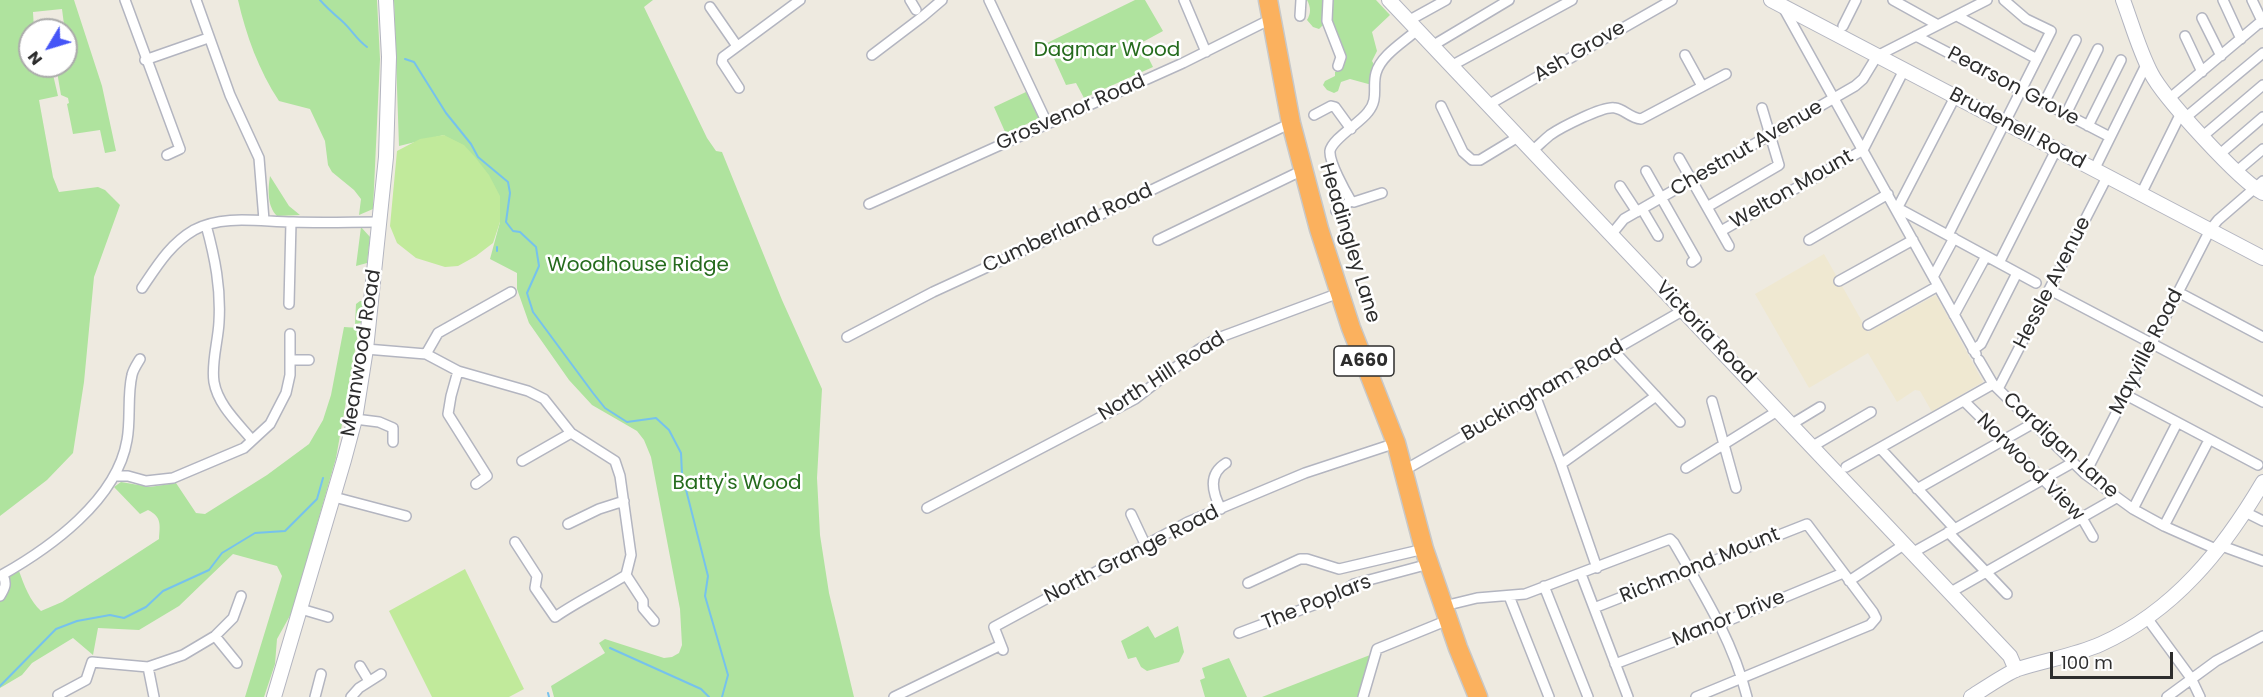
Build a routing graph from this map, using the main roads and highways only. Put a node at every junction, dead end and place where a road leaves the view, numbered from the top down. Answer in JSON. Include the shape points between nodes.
{"nodes":[{"id":1,"x":1268,"y":0,"type":"edge"},
{"id":2,"x":1478,"y":697,"type":"edge"}],
"edges":[{"from":1,"to":2,"type":"highway","name":"Headingley Lane","number":"A660","via":[[1291,123],[1339,293],[1396,443],[1426,557]]}]}
